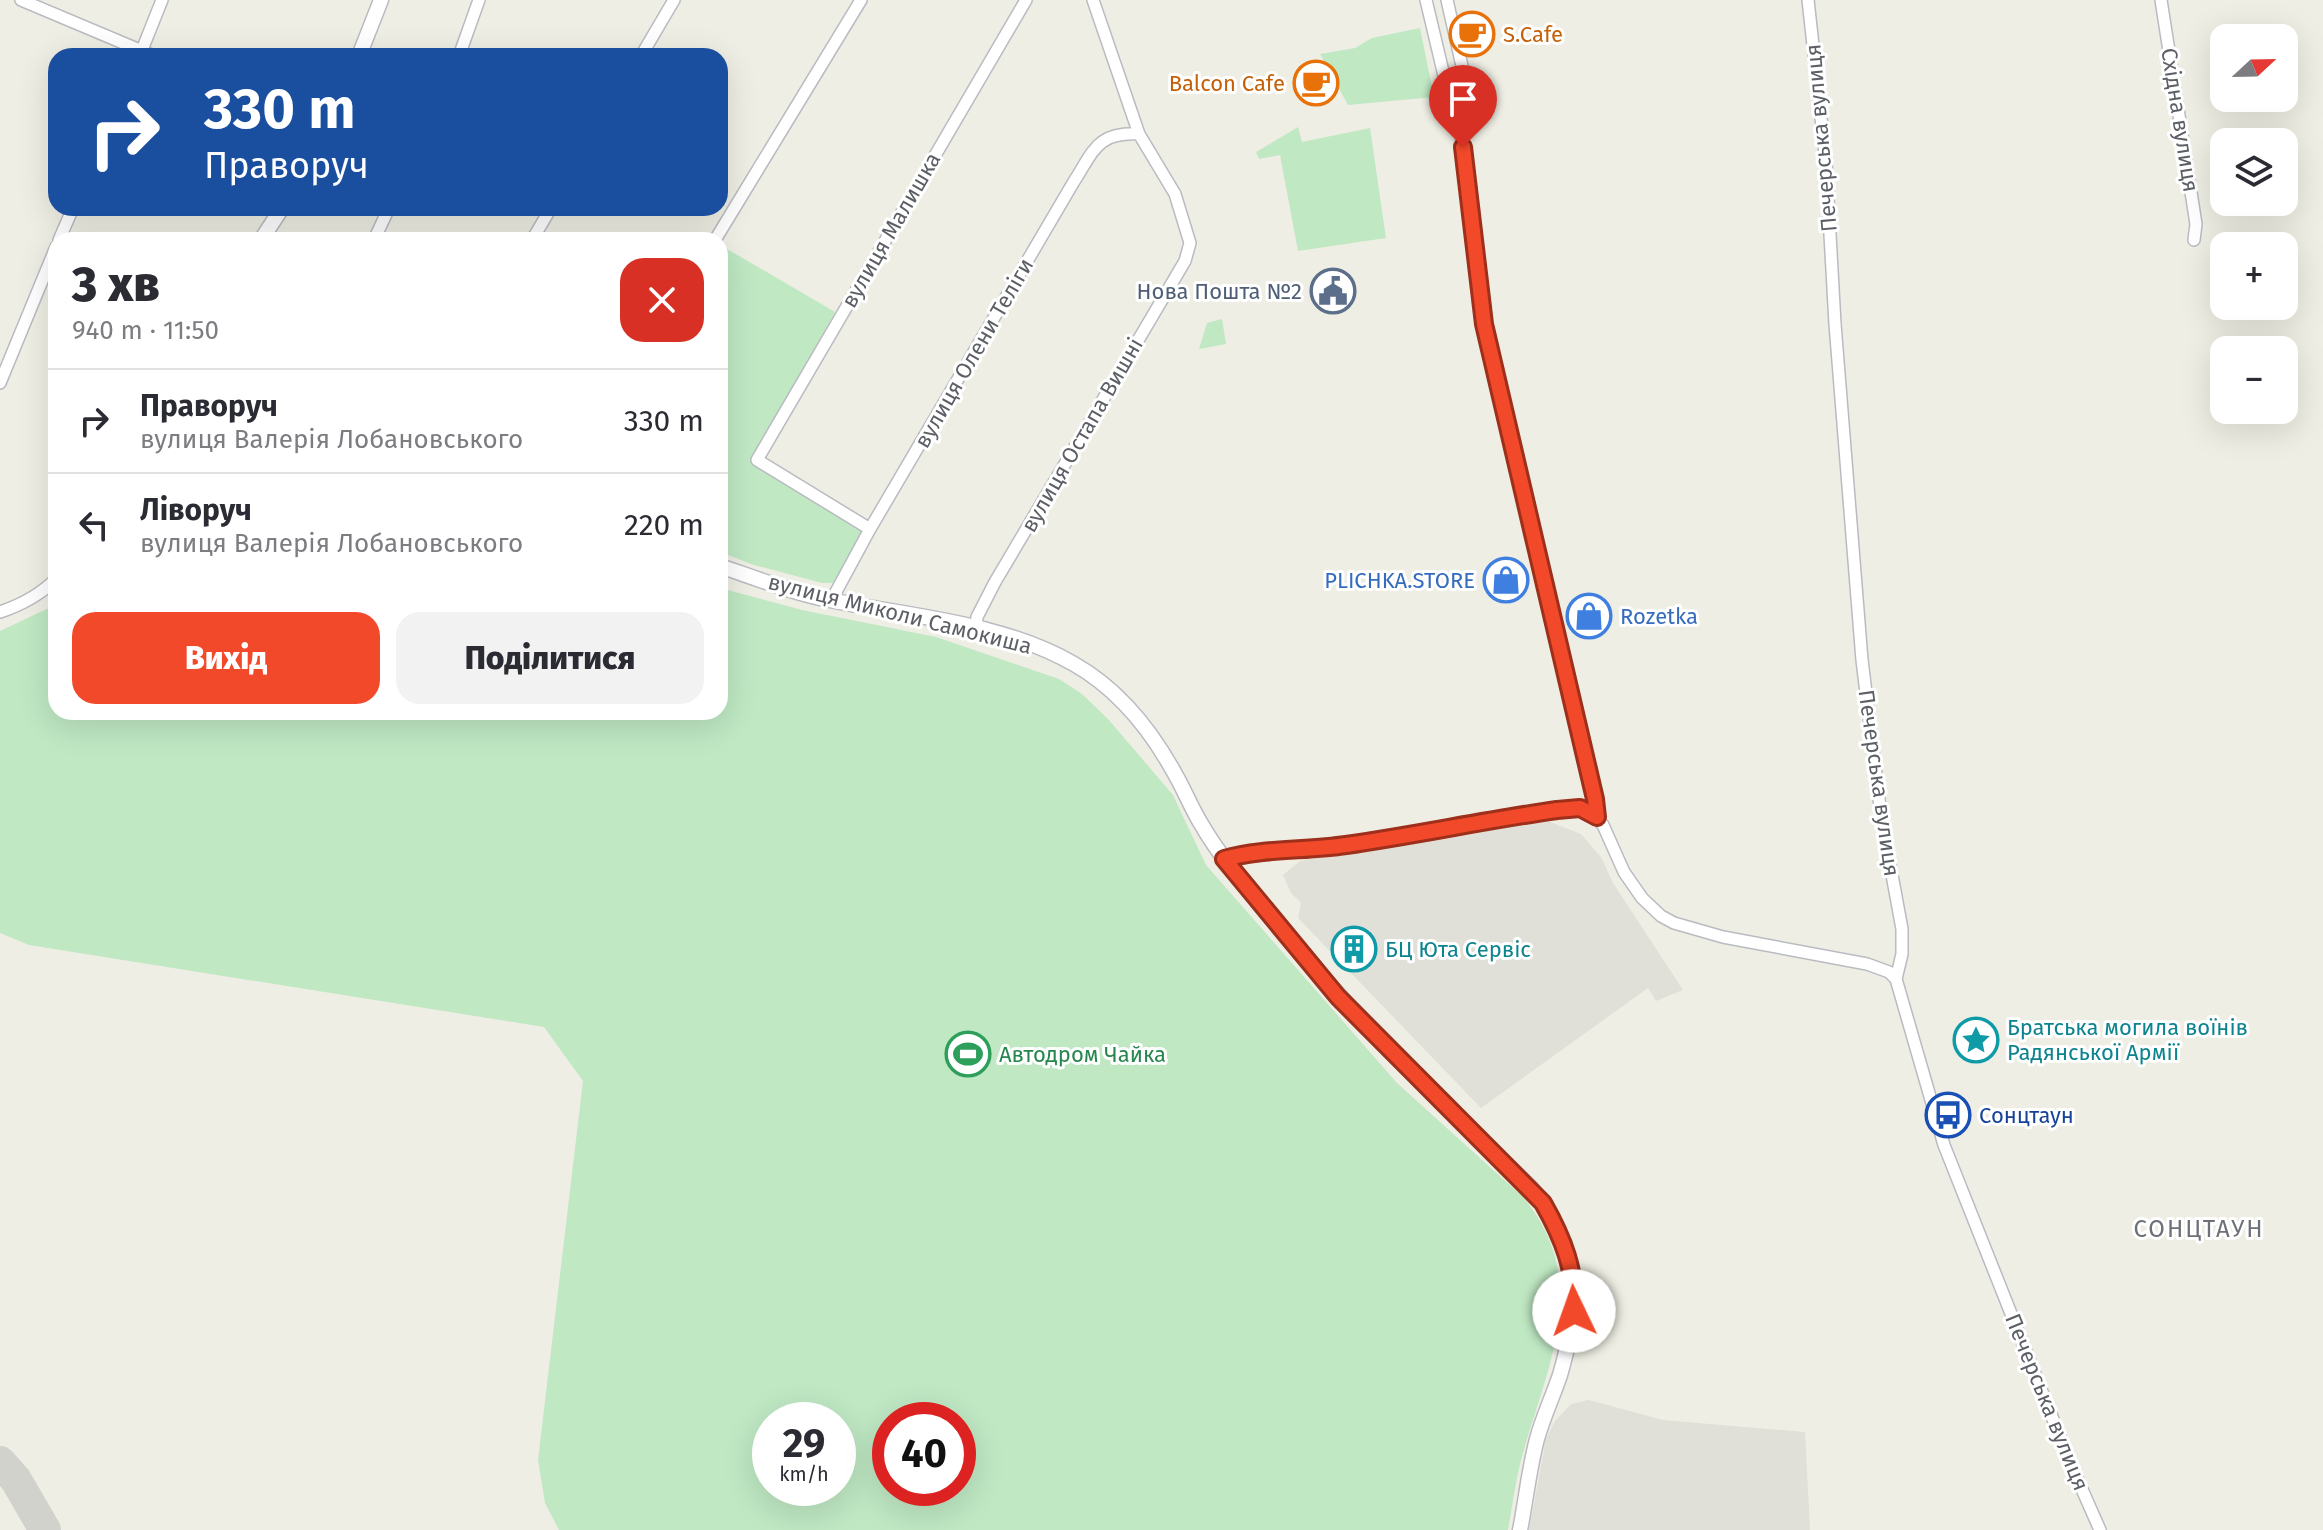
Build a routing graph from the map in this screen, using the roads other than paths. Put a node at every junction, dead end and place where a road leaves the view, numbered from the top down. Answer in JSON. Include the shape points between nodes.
{"nodes":[{"id":1,"x":21,"y":0,"type":"edge"},
{"id":2,"x":162,"y":0,"type":"edge"},
{"id":3,"x":381,"y":0,"type":"edge"},
{"id":4,"x":479,"y":0,"type":"edge"},
{"id":5,"x":674,"y":0,"type":"edge"},
{"id":6,"x":861,"y":0,"type":"edge"},
{"id":7,"x":1026,"y":0,"type":"edge"},
{"id":8,"x":1093,"y":0,"type":"edge"},
{"id":9,"x":1426,"y":0,"type":"edge"},
{"id":10,"x":1447,"y":0,"type":"edge"},
{"id":11,"x":1808,"y":0,"type":"edge"},
{"id":12,"x":2161,"y":0,"type":"edge"},
{"id":13,"x":131,"y":48,"type":"edge"},
{"id":14,"x":147,"y":48,"type":"edge"},
{"id":15,"x":362,"y":48,"type":"edge"},
{"id":16,"x":462,"y":48,"type":"edge"},
{"id":17,"x":646,"y":48,"type":"edge"},
{"id":18,"x":1459,"y":99,"type":"junction"},
{"id":19,"x":1139,"y":134,"type":"junction"},
{"id":20,"x":720,"y":232,"type":"edge"},
{"id":21,"x":2194,"y":240,"type":"dead end"},
{"id":22,"x":48,"y":266,"type":"edge"},
{"id":23,"x":0,"y":383,"type":"edge"},
{"id":24,"x":870,"y":529,"type":"junction"},
{"id":25,"x":728,"y":569,"type":"edge"},
{"id":26,"x":48,"y":587,"type":"edge"},
{"id":27,"x":831,"y":601,"type":"junction"},
{"id":28,"x":0,"y":612,"type":"edge"},
{"id":29,"x":976,"y":628,"type":"junction"},
{"id":30,"x":1597,"y":817,"type":"junction"},
{"id":31,"x":1224,"y":859,"type":"junction"},
{"id":32,"x":1896,"y":979,"type":"junction"},
{"id":33,"x":1520,"y":1530,"type":"edge"},
{"id":34,"x":2100,"y":1530,"type":"edge"}],
"edges":[{"from":1,"to":13,"type":"street"},
{"from":2,"to":14,"type":"street"},
{"from":3,"to":15,"type":"street"},
{"from":4,"to":16,"type":"street"},
{"from":5,"to":17,"type":"street"},
{"from":6,"to":20,"type":"street"},
{"from":7,"to":24,"type":"street","name":"вулиця Малишка","via":[[757,460]]},
{"from":8,"to":19,"type":"street"},
{"from":9,"to":18,"type":"street","via":[[1450,101]]},
{"from":10,"to":18,"type":"street","via":[[1467,88]]},
{"from":11,"to":32,"type":"street","name":"Печерська вулиця","via":[[1826,163],[1862,660],[1881,815],[1902,929]]},
{"from":12,"to":21,"type":"street","name":"Східна вулиця","via":[[2196,224]]},
{"from":18,"to":30,"type":"street","via":[[1484,324]]},
{"from":19,"to":24,"type":"street","name":"вулиця Олени Теліги","via":[[1112,135],[1096,148]]},
{"from":19,"to":29,"type":"street","name":"вулиця Остапа Вишні","via":[[1175,194],[1190,243],[1185,261],[995,582]]},
{"from":22,"to":23,"type":"street"},
{"from":24,"to":27,"type":"street","name":"вулиця Олени Теліги"},
{"from":25,"to":27,"type":"street","name":"вулиця Миколи Самокиша"},
{"from":26,"to":28,"type":"street"},
{"from":27,"to":29,"type":"street","name":"вулиця Миколи Самокиша"},
{"from":29,"to":31,"type":"street","name":"вулиця Миколи Самокиша","via":[[1055,654],[1115,694],[1151,735]]},
{"from":30,"to":31,"type":"street","via":[[1580,808],[1557,810],[1347,845]]},
{"from":30,"to":32,"type":"street","via":[[1633,886],[1674,923],[1867,964]]},
{"from":31,"to":33,"type":"street","name":"вулиця Миколи Самокиша","via":[[1338,997],[1532,1189],[1558,1231],[1573,1277],[1574,1311],[1537,1438]]},
{"from":32,"to":34,"type":"street","name":"Печерська вулиця","via":[[1944,1145]]}]}
